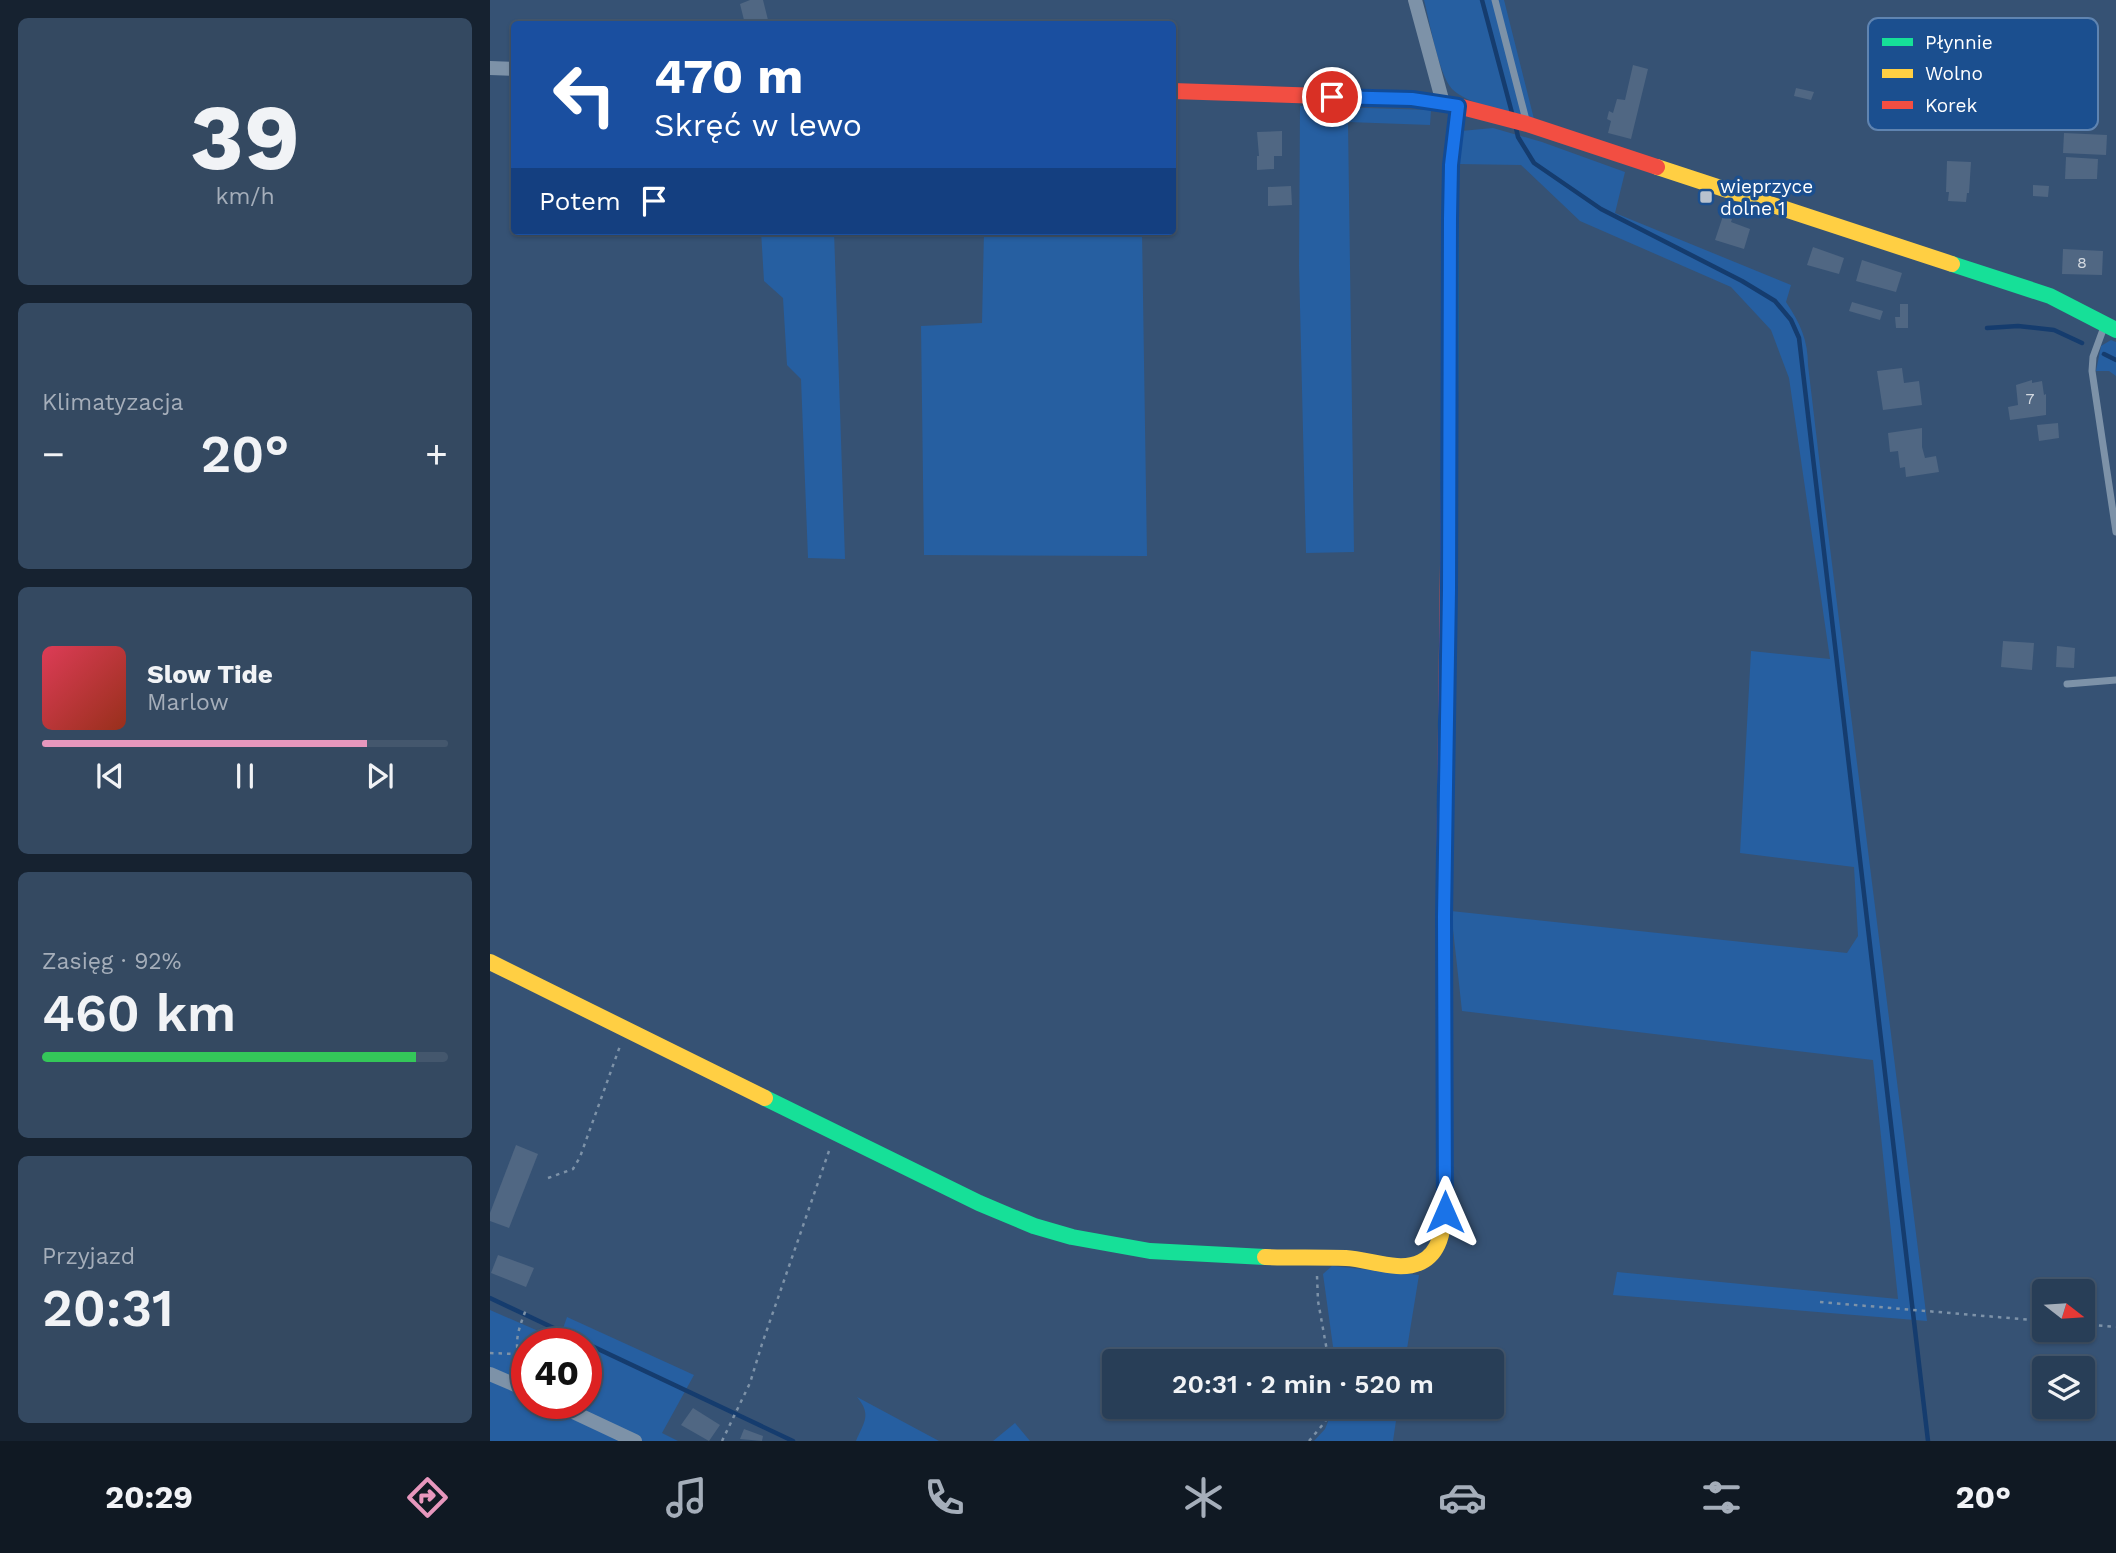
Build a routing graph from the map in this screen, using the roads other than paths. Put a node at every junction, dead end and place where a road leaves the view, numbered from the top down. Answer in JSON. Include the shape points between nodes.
{"nodes":[{"id":1,"x":1415,"y":0,"type":"edge"},
{"id":2,"x":1496,"y":0,"type":"edge"},
{"id":3,"x":490,"y":68,"type":"edge"},
{"id":4,"x":511,"y":69,"type":"edge"},
{"id":5,"x":1176,"y":91,"type":"edge"},
{"id":6,"x":1450,"y":105,"type":"junction"},
{"id":7,"x":1527,"y":124,"type":"junction"},
{"id":8,"x":2110,"y":327,"type":"edge"},
{"id":9,"x":2116,"y":531,"type":"edge"},
{"id":10,"x":2116,"y":680,"type":"edge"},
{"id":11,"x":2067,"y":684,"type":"dead end"},
{"id":12,"x":490,"y":962,"type":"edge"},
{"id":13,"x":490,"y":1374,"type":"edge"},
{"id":14,"x":511,"y":1383,"type":"edge"},
{"id":15,"x":588,"y":1419,"type":"edge"},
{"id":16,"x":635,"y":1441,"type":"edge"}],
"edges":[{"from":1,"to":6,"type":"street"},
{"from":2,"to":7,"type":"lane"},
{"from":3,"to":4,"type":"street"},
{"from":5,"to":6,"type":"street","via":[[1412,99]]},
{"from":6,"to":7,"type":"street"},
{"from":6,"to":12,"type":"street","via":[[1445,1212],[1435,1250],[1414,1265],[1351,1258],[1153,1252],[1077,1238],[1006,1216]]},
{"from":7,"to":8,"type":"street","via":[[2050,296]]},
{"from":8,"to":9,"type":"lane","via":[[2093,357],[2092,371]]},
{"from":10,"to":11,"type":"lane"},
{"from":13,"to":14,"type":"street"},
{"from":15,"to":16,"type":"street"}]}
